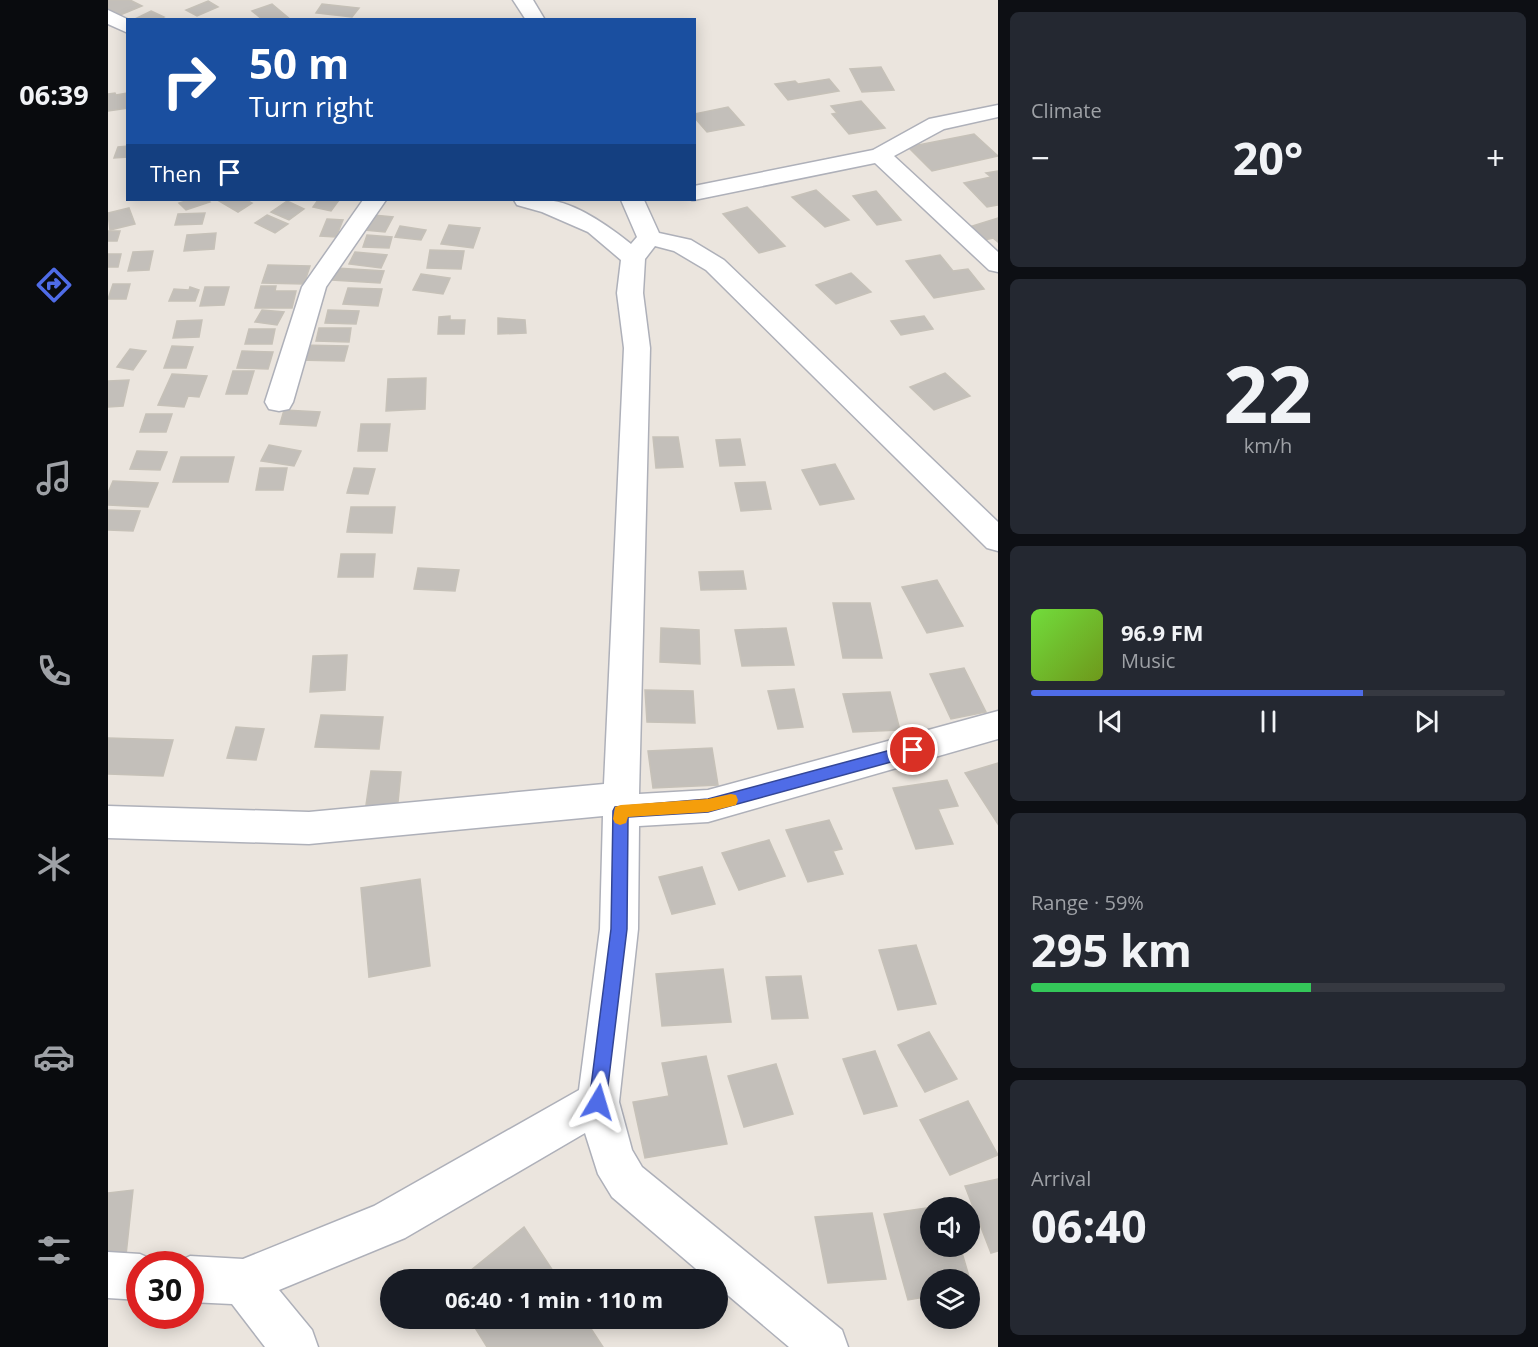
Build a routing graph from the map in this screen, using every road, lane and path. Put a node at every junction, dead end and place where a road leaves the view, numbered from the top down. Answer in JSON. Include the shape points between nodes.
{"nodes":[{"id":1,"x":523,"y":0,"type":"edge"},
{"id":2,"x":108,"y":16,"type":"edge"},
{"id":3,"x":535,"y":18,"type":"edge"},
{"id":4,"x":126,"y":26,"type":"edge"},
{"id":5,"x":998,"y":111,"type":"edge"},
{"id":6,"x":880,"y":155,"type":"junction"},
{"id":7,"x":696,"y":193,"type":"edge"},
{"id":8,"x":373,"y":201,"type":"edge"},
{"id":9,"x":529,"y":201,"type":"edge"},
{"id":10,"x":633,"y":201,"type":"edge"},
{"id":11,"x":641,"y":248,"type":"junction"},
{"id":12,"x":998,"y":265,"type":"edge"},
{"id":13,"x":279,"y":402,"type":"dead end"},
{"id":14,"x":998,"y":540,"type":"edge"},
{"id":15,"x":998,"y":726,"type":"edge"},
{"id":16,"x":621,"y":805,"type":"junction"},
{"id":17,"x":108,"y":822,"type":"edge"},
{"id":18,"x":598,"y":1102,"type":"junction"},
{"id":19,"x":108,"y":1275,"type":"edge"},
{"id":20,"x":126,"y":1276,"type":"edge"},
{"id":21,"x":204,"y":1280,"type":"edge"},
{"id":22,"x":243,"y":1282,"type":"junction"},
{"id":23,"x":295,"y":1347,"type":"edge"},
{"id":24,"x":825,"y":1347,"type":"edge"}],
"edges":[{"from":1,"to":3,"type":"street"},
{"from":2,"to":4,"type":"street"},
{"from":5,"to":6,"type":"street","via":[[936,124]]},
{"from":6,"to":7,"type":"street"},
{"from":6,"to":12,"type":"street"},
{"from":8,"to":13,"type":"street","via":[[314,287]]},
{"from":9,"to":11,"type":"street"},
{"from":10,"to":11,"type":"street"},
{"from":11,"to":14,"type":"street","via":[[682,245],[715,265]]},
{"from":11,"to":16,"type":"street","via":[[630,293],[637,348],[636,431]]},
{"from":15,"to":16,"type":"street","via":[[708,806]]},
{"from":16,"to":17,"type":"street","via":[[309,828]]},
{"from":16,"to":18,"type":"street","via":[[619,929]]},
{"from":18,"to":22,"type":"street","via":[[389,1222]]},
{"from":18,"to":24,"type":"street","via":[[613,1159],[627,1182]]},
{"from":19,"to":20,"type":"street"},
{"from":21,"to":22,"type":"street"},
{"from":22,"to":23,"type":"street"}]}
